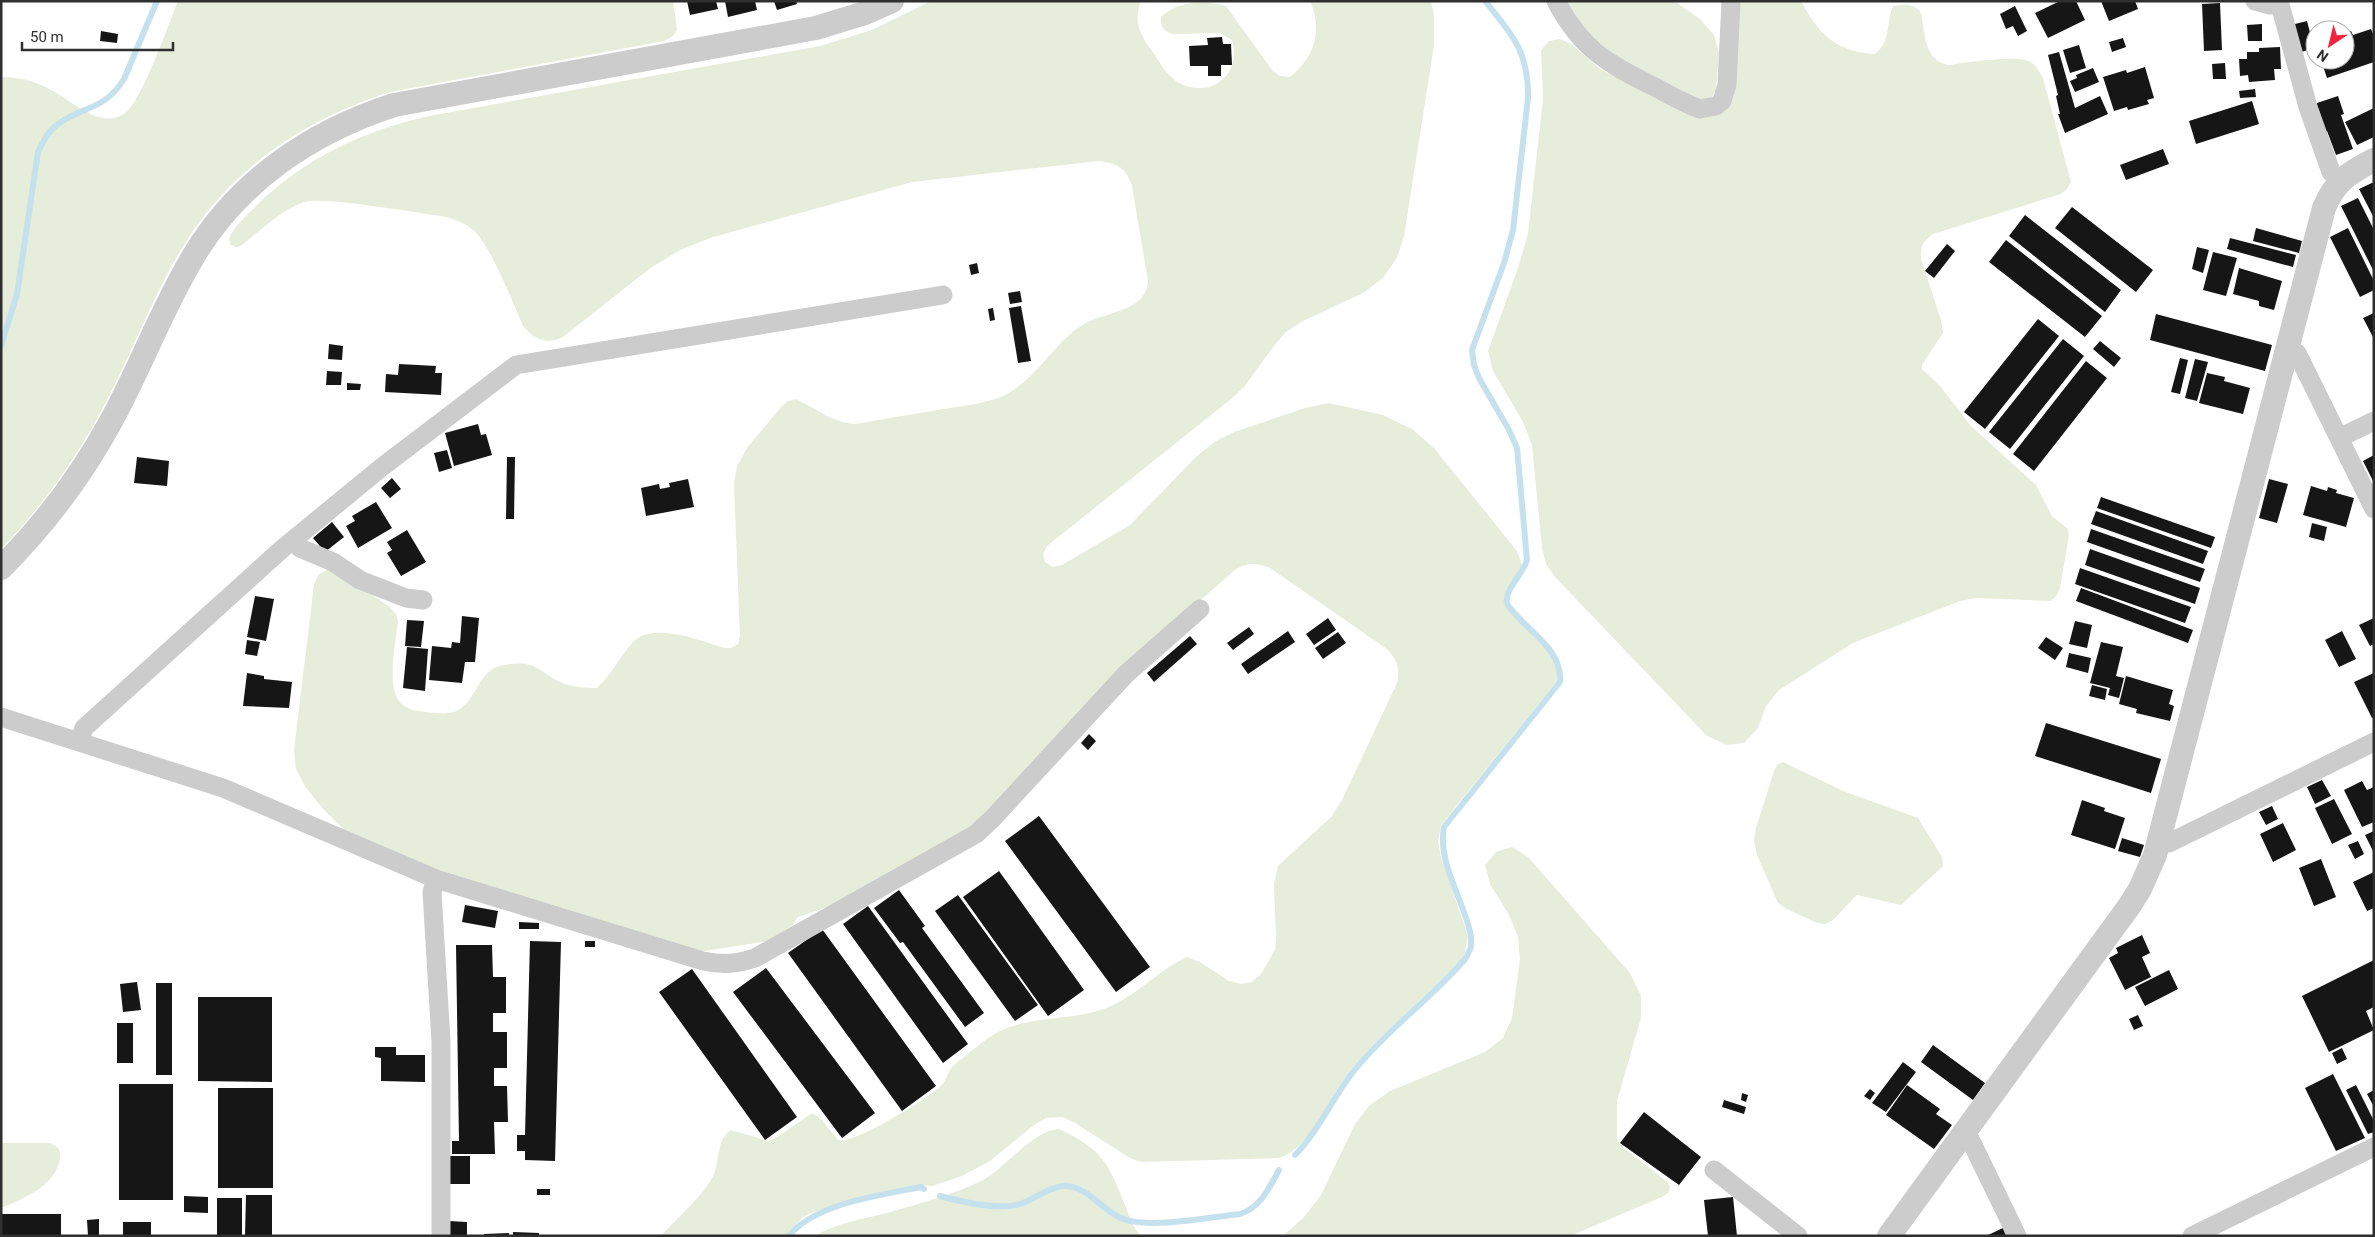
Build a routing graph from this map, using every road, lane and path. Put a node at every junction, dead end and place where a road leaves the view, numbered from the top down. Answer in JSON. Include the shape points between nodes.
{"nodes":[{"id":1,"x":892,"y":1,"type":"edge"},
{"id":2,"x":1556,"y":1,"type":"edge"},
{"id":3,"x":1731,"y":1,"type":"edge"},
{"id":4,"x":2255,"y":1,"type":"edge"},
{"id":5,"x":2279,"y":2,"type":"edge"},
{"id":6,"x":2374,"y":160,"type":"edge"},
{"id":7,"x":2341,"y":180,"type":"junction"},
{"id":8,"x":943,"y":295,"type":"dead end"},
{"id":9,"x":2287,"y":350,"type":"junction"},
{"id":10,"x":2374,"y":421,"type":"edge"},
{"id":11,"x":2339,"y":438,"type":"junction"},
{"id":12,"x":2374,"y":510,"type":"edge"},
{"id":13,"x":293,"y":540,"type":"junction"},
{"id":14,"x":1,"y":568,"type":"edge"},
{"id":15,"x":423,"y":600,"type":"dead end"},
{"id":16,"x":1200,"y":609,"type":"dead end"},
{"id":17,"x":1,"y":717,"type":"edge"},
{"id":18,"x":79,"y":742,"type":"junction"},
{"id":19,"x":2374,"y":742,"type":"edge"},
{"id":20,"x":2158,"y":840,"type":"junction"},
{"id":21,"x":436,"y":879,"type":"junction"},
{"id":22,"x":1962,"y":1135,"type":"junction"},
{"id":23,"x":2374,"y":1147,"type":"edge"},
{"id":24,"x":1714,"y":1170,"type":"dead end"},
{"id":25,"x":441,"y":1236,"type":"edge"},
{"id":26,"x":1798,"y":1236,"type":"edge"},
{"id":27,"x":1889,"y":1236,"type":"edge"},
{"id":28,"x":2017,"y":1236,"type":"edge"},
{"id":29,"x":2192,"y":1236,"type":"edge"}],
"edges":[{"from":1,"to":14,"type":"street","via":[[816,28],[394,105],[363,115],[306,143],[254,182],[211,229],[178,284],[95,450],[59,502]]},
{"from":2,"to":3,"type":"street","via":[[1566,21],[1584,43],[1606,62],[1700,109],[1716,106],[1725,93]]},
{"from":4,"to":5,"type":"street","via":[[2270,5]]},
{"from":5,"to":7,"type":"street","via":[[2308,107],[2331,172]]},
{"from":6,"to":7,"type":"street"},
{"from":7,"to":9,"type":"street","via":[[2324,208]]},
{"from":8,"to":13,"type":"street","via":[[516,365],[382,466]]},
{"from":9,"to":11,"type":"street","via":[[2297,352]]},
{"from":9,"to":20,"type":"street"},
{"from":10,"to":11,"type":"street"},
{"from":11,"to":12,"type":"street"},
{"from":13,"to":15,"type":"street","via":[[300,548],[333,562],[360,580],[406,598]]},
{"from":13,"to":18,"type":"street","via":[[84,728]]},
{"from":16,"to":21,"type":"street","via":[[1126,674],[980,830],[755,958],[739,964],[703,961]]},
{"from":17,"to":18,"type":"street"},
{"from":18,"to":21,"type":"street","via":[[223,788]]},
{"from":19,"to":20,"type":"street","via":[[2169,843]]},
{"from":20,"to":22,"type":"street","via":[[2148,872],[2130,905]]},
{"from":21,"to":25,"type":"street","via":[[432,892],[441,1041]]},
{"from":22,"to":27,"type":"street"},
{"from":22,"to":28,"type":"street","via":[[1971,1141]]},
{"from":23,"to":29,"type":"street"},
{"from":24,"to":26,"type":"street"}]}
